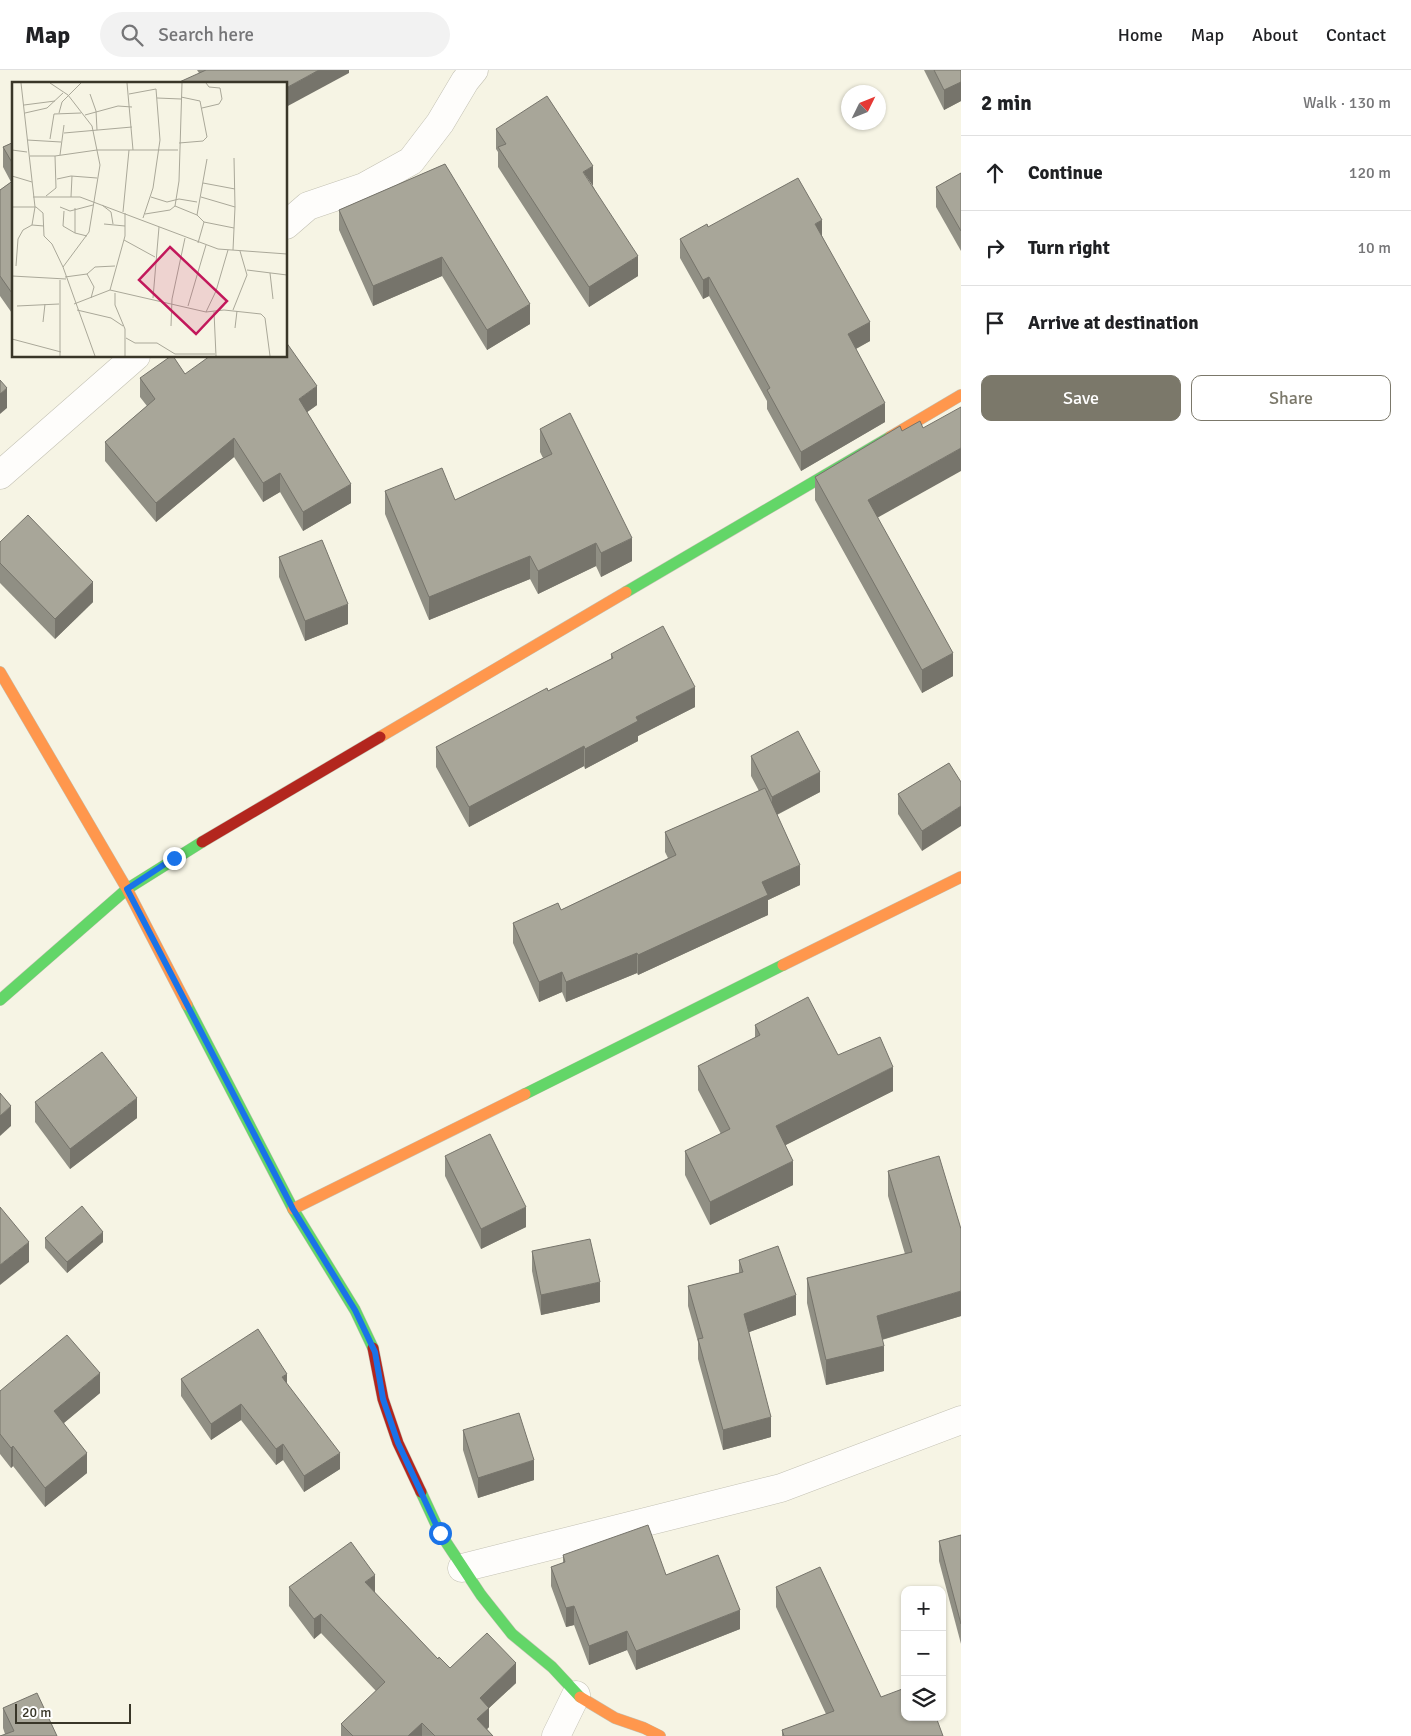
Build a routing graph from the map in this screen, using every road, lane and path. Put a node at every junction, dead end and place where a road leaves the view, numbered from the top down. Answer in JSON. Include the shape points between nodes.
{"nodes":[{"id":1,"x":474,"y":70,"type":"edge"},
{"id":2,"x":288,"y":223,"type":"edge"},
{"id":3,"x":134,"y":358,"type":"edge"},
{"id":4,"x":961,"y":395,"type":"edge"},
{"id":5,"x":0,"y":475,"type":"edge"},
{"id":6,"x":0,"y":672,"type":"edge"},
{"id":7,"x":961,"y":877,"type":"edge"},
{"id":8,"x":127,"y":889,"type":"junction"},
{"id":9,"x":0,"y":1000,"type":"edge"},
{"id":10,"x":293,"y":1209,"type":"junction"},
{"id":11,"x":961,"y":1420,"type":"edge"},
{"id":12,"x":462,"y":1568,"type":"junction"},
{"id":13,"x":576,"y":1695,"type":"junction"},
{"id":14,"x":556,"y":1736,"type":"edge"},
{"id":15,"x":660,"y":1736,"type":"edge"}],
"edges":[{"from":1,"to":2,"type":"street","via":[[411,161],[364,187],[308,206]]},
{"from":3,"to":5,"type":"street"},
{"from":4,"to":8,"type":"street","via":[[174,858]]},
{"from":6,"to":8,"type":"street"},
{"from":7,"to":10,"type":"street"},
{"from":8,"to":9,"type":"street"},
{"from":8,"to":10,"type":"street"},
{"from":10,"to":12,"type":"street","via":[[355,1310],[375,1352],[383,1399],[398,1443],[440,1533]]},
{"from":11,"to":12,"type":"street","via":[[781,1488]]},
{"from":12,"to":13,"type":"street","via":[[512,1634],[552,1667]]},
{"from":13,"to":14,"type":"street"},
{"from":13,"to":15,"type":"street","via":[[615,1718]]}]}
